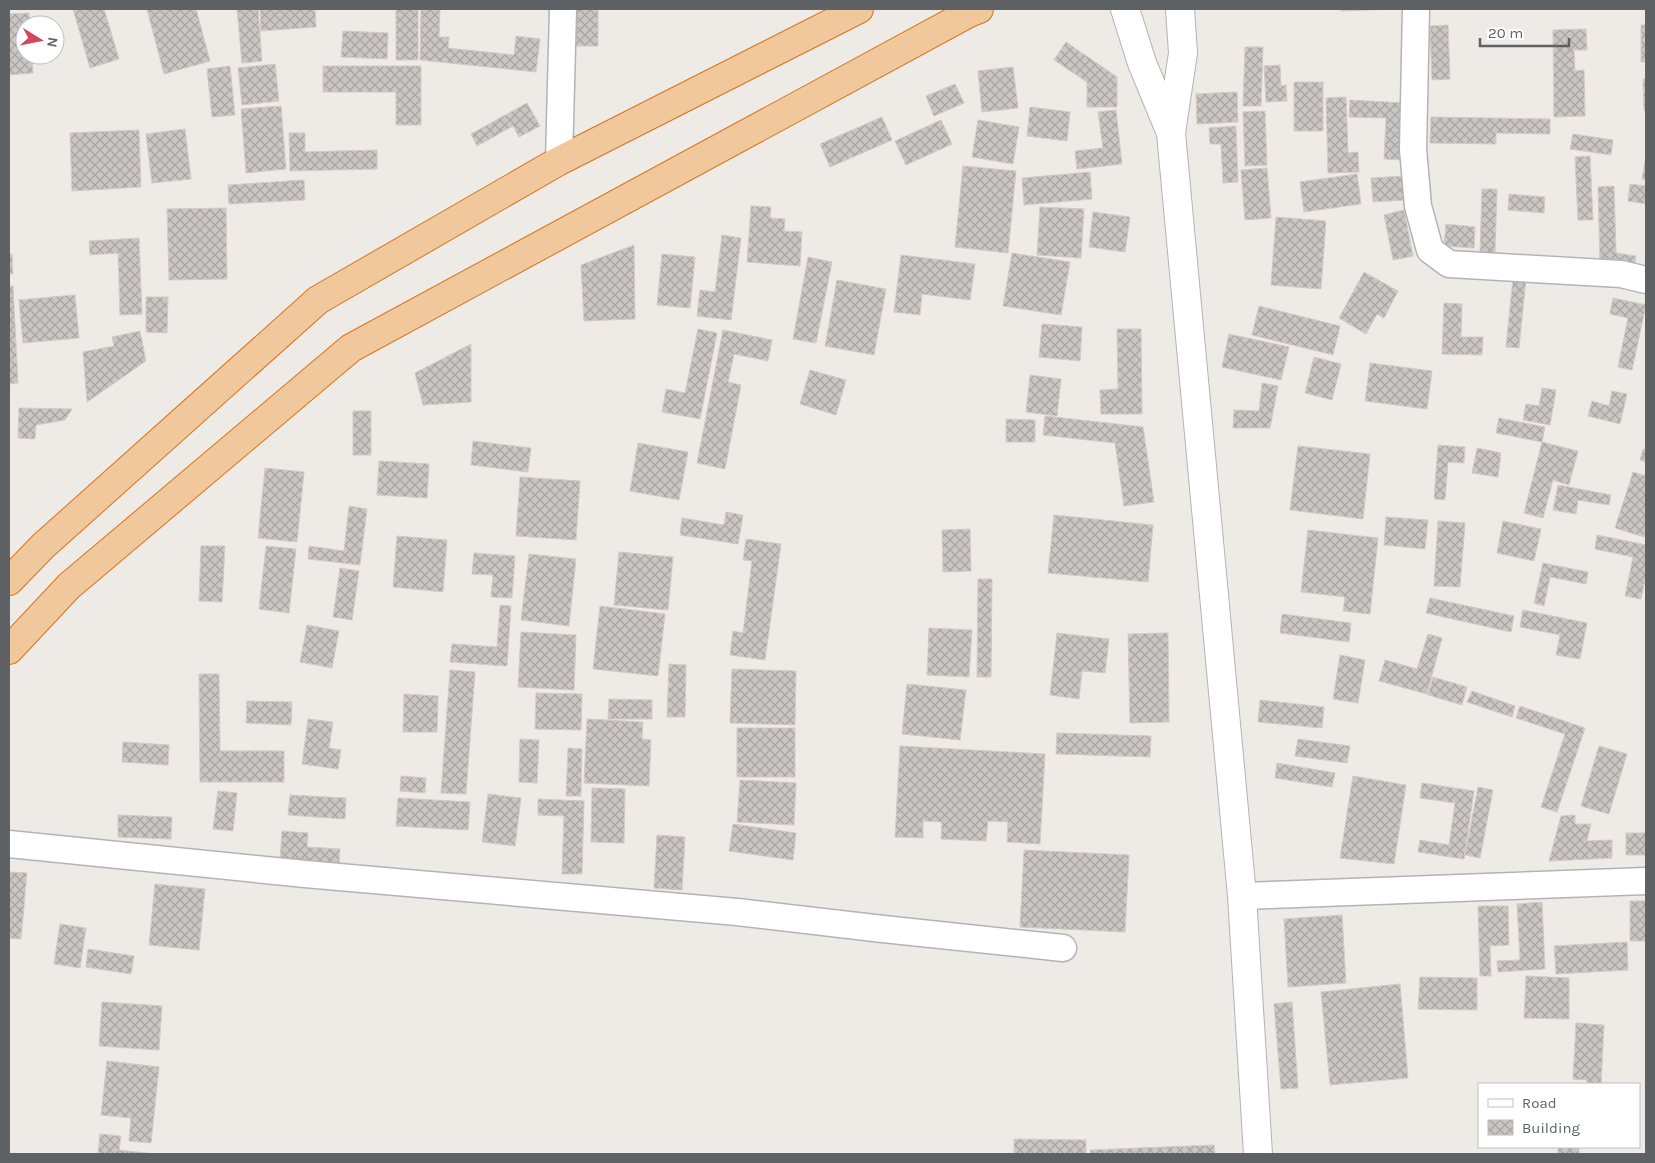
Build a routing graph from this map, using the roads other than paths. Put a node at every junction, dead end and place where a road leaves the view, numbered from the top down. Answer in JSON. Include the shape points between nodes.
{"nodes":[{"id":1,"x":563,"y":9,"type":"edge"},
{"id":2,"x":859,"y":9,"type":"edge"},
{"id":3,"x":980,"y":9,"type":"edge"},
{"id":4,"x":1125,"y":9,"type":"edge"},
{"id":5,"x":1180,"y":9,"type":"edge"},
{"id":6,"x":1416,"y":9,"type":"edge"},
{"id":7,"x":1171,"y":133,"type":"junction"},
{"id":8,"x":559,"y":161,"type":"junction"},
{"id":9,"x":1646,"y":280,"type":"edge"},
{"id":10,"x":9,"y":581,"type":"edge"},
{"id":11,"x":9,"y":650,"type":"edge"},
{"id":12,"x":9,"y":844,"type":"edge"},
{"id":13,"x":1646,"y":881,"type":"edge"},
{"id":14,"x":1242,"y":896,"type":"junction"},
{"id":15,"x":1063,"y":948,"type":"dead end"},
{"id":16,"x":1258,"y":1154,"type":"edge"}],
"edges":[{"from":1,"to":8,"type":"street"},
{"from":2,"to":8,"type":"highway"},
{"from":3,"to":11,"type":"highway","via":[[969,12],[351,348],[70,586]]},
{"from":4,"to":7,"type":"street","via":[[1142,63]]},
{"from":5,"to":7,"type":"street","via":[[1183,53]]},
{"from":6,"to":9,"type":"street","via":[[1413,149],[1418,206],[1430,250],[1449,264],[1621,274]]},
{"from":7,"to":14,"type":"street"},
{"from":8,"to":10,"type":"highway","via":[[318,300],[43,546]]},
{"from":12,"to":15,"type":"street","via":[[737,912]]},
{"from":13,"to":14,"type":"street"},
{"from":14,"to":16,"type":"street"}]}
